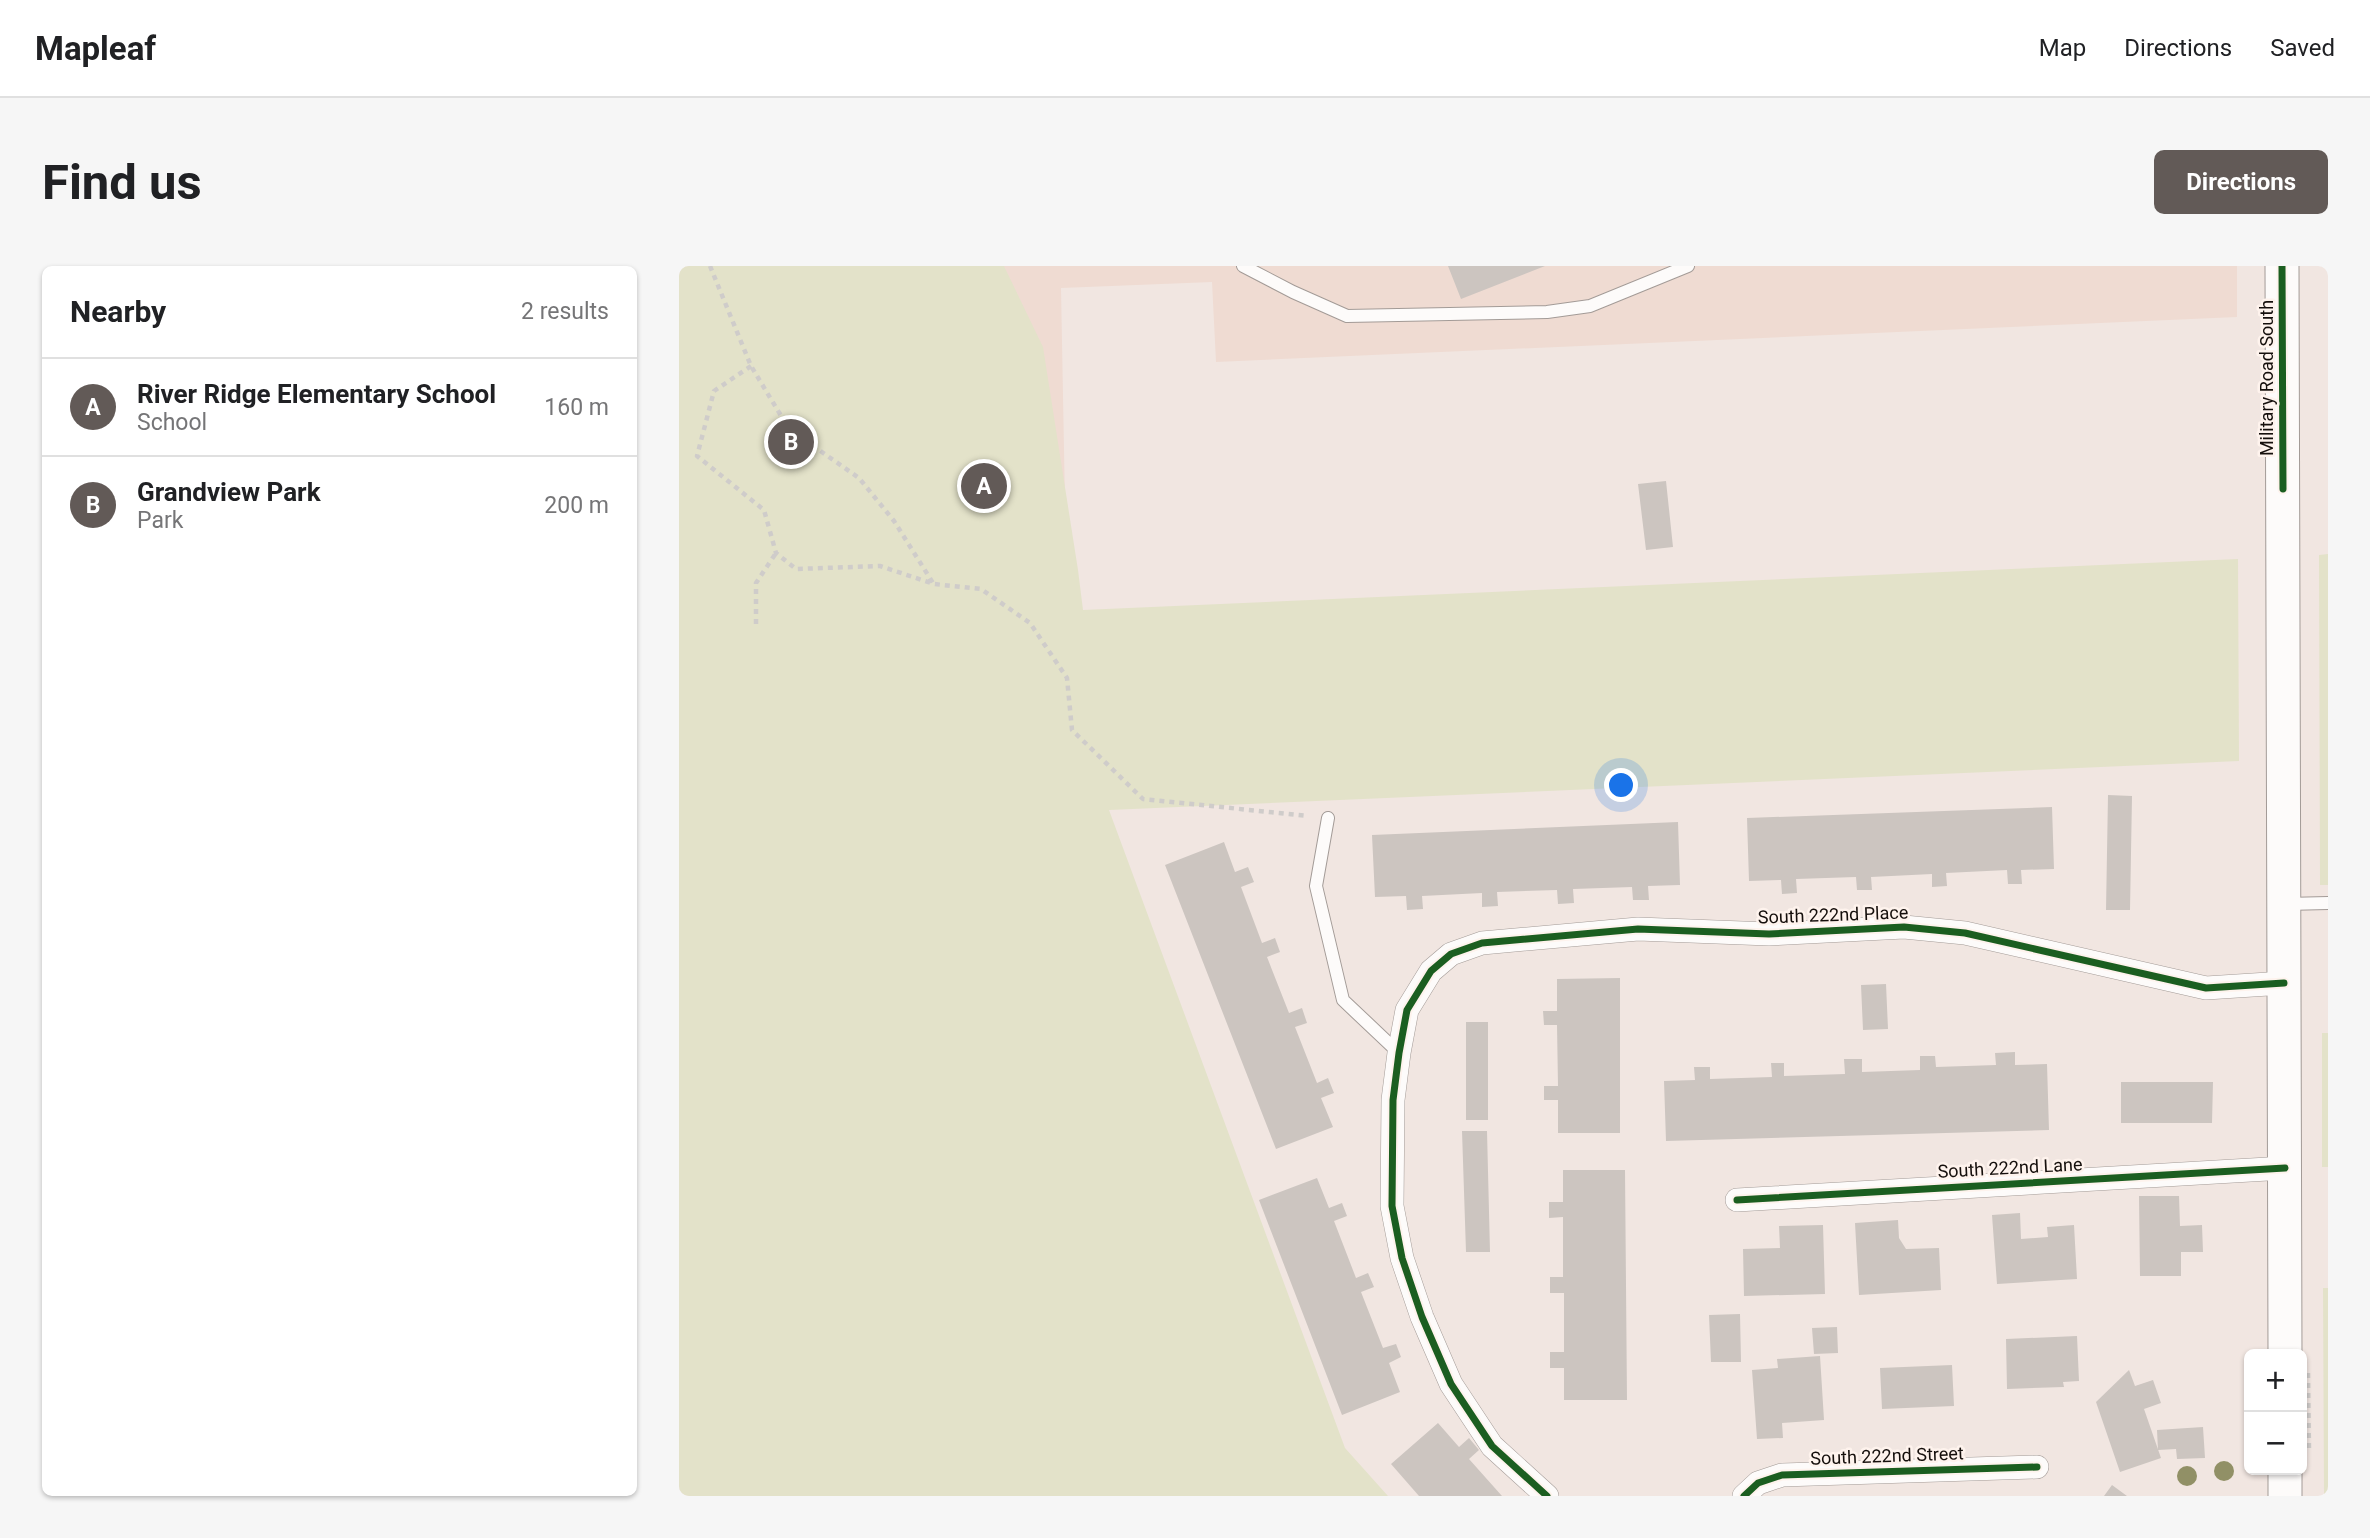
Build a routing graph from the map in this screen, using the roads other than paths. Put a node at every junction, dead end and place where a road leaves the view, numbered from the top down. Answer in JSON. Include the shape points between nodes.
{"nodes":[{"id":1,"x":1243,"y":266,"type":"edge"},
{"id":2,"x":1688,"y":266,"type":"edge"},
{"id":3,"x":2282,"y":266,"type":"edge"},
{"id":4,"x":1328,"y":818,"type":"road end"},
{"id":5,"x":2328,"y":903,"type":"edge"},
{"id":6,"x":2284,"y":905,"type":"junction"},
{"id":7,"x":2284,"y":983,"type":"junction"},
{"id":8,"x":1399,"y":1053,"type":"junction"},
{"id":9,"x":2285,"y":1168,"type":"junction"},
{"id":10,"x":1737,"y":1200,"type":"dead end"},
{"id":11,"x":2285,"y":1349,"type":"edge"},
{"id":12,"x":2037,"y":1467,"type":"dead end"},
{"id":13,"x":2285,"y":1475,"type":"edge"},
{"id":14,"x":1548,"y":1496,"type":"edge"},
{"id":15,"x":1744,"y":1496,"type":"edge"},
{"id":16,"x":2285,"y":1496,"type":"edge"}],
"edges":[{"from":1,"to":2,"type":"lane","via":[[1347,316],[1557,311],[1590,306]]},
{"from":3,"to":6,"type":"main road","name":"Military Road South"},
{"from":4,"to":8,"type":"lane","via":[[1316,886],[1343,1000]]},
{"from":5,"to":6,"type":"lane"},
{"from":6,"to":7,"type":"main road","name":"Military Road South"},
{"from":7,"to":8,"type":"street","name":"South 222nd Place","via":[[2206,988],[1965,933],[1904,927],[1769,934],[1637,929],[1482,943],[1451,954],[1431,971],[1407,1010]]},
{"from":7,"to":9,"type":"main road","name":"Military Road South"},
{"from":8,"to":14,"type":"street","name":"South 222nd Place","via":[[1393,1100],[1392,1206],[1402,1258],[1451,1384],[1492,1446]]},
{"from":9,"to":10,"type":"street","name":"South 222nd Lane"},
{"from":9,"to":11,"type":"main road","name":"Military Road South"},
{"from":12,"to":15,"type":"street","name":"South 222nd Street","via":[[1782,1475],[1758,1483]]},
{"from":13,"to":16,"type":"main road"}]}
